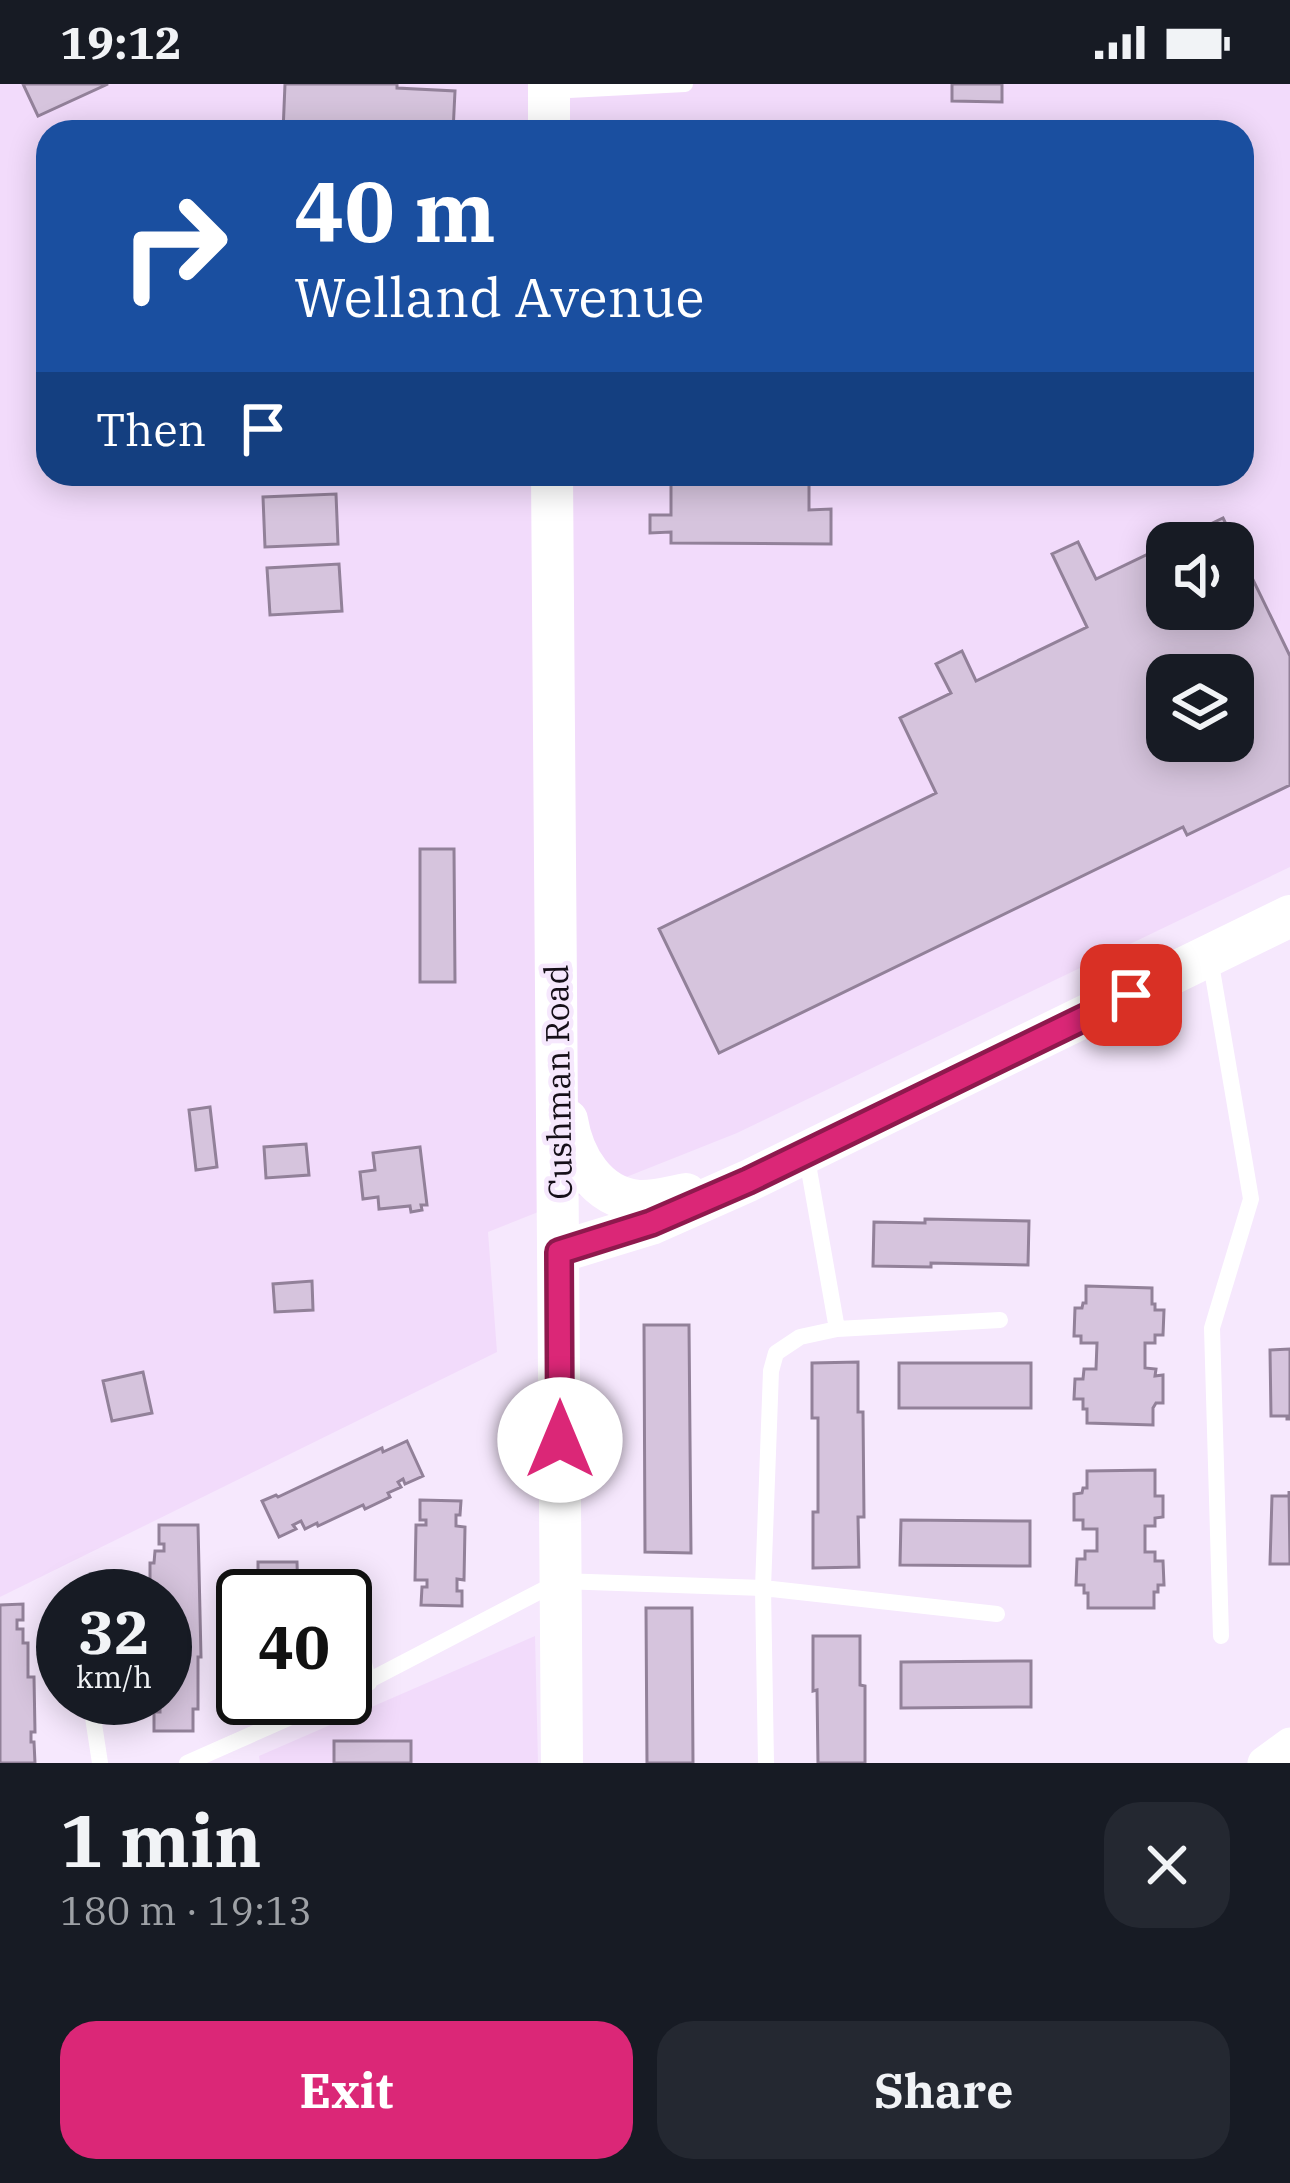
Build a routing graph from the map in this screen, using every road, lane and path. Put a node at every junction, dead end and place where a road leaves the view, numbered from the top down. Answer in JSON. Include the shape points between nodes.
{"nodes":[{"id":1,"x":685,"y":84,"type":"edge"},
{"id":2,"x":549,"y":102,"type":"edge"},
{"id":3,"x":552,"y":486,"type":"edge"},
{"id":4,"x":1290,"y":916,"type":"edge"},
{"id":5,"x":1210,"y":957,"type":"junction"},
{"id":6,"x":558,"y":1065,"type":"junction"},
{"id":7,"x":806,"y":1152,"type":"junction"},
{"id":8,"x":748,"y":1181,"type":"junction"},
{"id":9,"x":559,"y":1252,"type":"junction"},
{"id":10,"x":1000,"y":1321,"type":"dead end"},
{"id":11,"x":837,"y":1329,"type":"junction"},
{"id":12,"x":560,"y":1581,"type":"junction"},
{"id":13,"x":763,"y":1588,"type":"junction"},
{"id":14,"x":997,"y":1614,"type":"dead end"},
{"id":15,"x":1221,"y":1636,"type":"dead end"},
{"id":16,"x":372,"y":1681,"type":"edge"},
{"id":17,"x":94,"y":1725,"type":"edge"},
{"id":18,"x":273,"y":1725,"type":"edge"},
{"id":19,"x":1290,"y":1744,"type":"edge"},
{"id":20,"x":100,"y":1763,"type":"edge"},
{"id":21,"x":187,"y":1763,"type":"edge"},
{"id":22,"x":562,"y":1763,"type":"edge"},
{"id":23,"x":766,"y":1763,"type":"edge"},
{"id":24,"x":1264,"y":1763,"type":"edge"}],
"edges":[{"from":1,"to":2,"type":"lane"},
{"from":3,"to":6,"type":"street","name":"Cushman Road"},
{"from":4,"to":5,"type":"street"},
{"from":5,"to":7,"type":"street"},
{"from":5,"to":15,"type":"lane","via":[[1251,1199],[1212,1328]]},
{"from":6,"to":8,"type":"street","via":[[570,1140],[591,1178],[608,1190],[639,1201]]},
{"from":6,"to":9,"type":"street","name":"Cushman Road"},
{"from":7,"to":8,"type":"street"},
{"from":7,"to":11,"type":"lane"},
{"from":8,"to":9,"type":"street"},
{"from":9,"to":12,"type":"street","name":"Cushman Road"},
{"from":10,"to":11,"type":"lane"},
{"from":11,"to":13,"type":"lane","via":[[800,1336],[776,1353]]},
{"from":12,"to":13,"type":"lane"},
{"from":12,"to":16,"type":"lane"},
{"from":12,"to":22,"type":"street","name":"Cushman Road"},
{"from":13,"to":14,"type":"lane"},
{"from":13,"to":23,"type":"lane"},
{"from":17,"to":20,"type":"lane"},
{"from":18,"to":21,"type":"lane"},
{"from":19,"to":24,"type":"street"}]}
